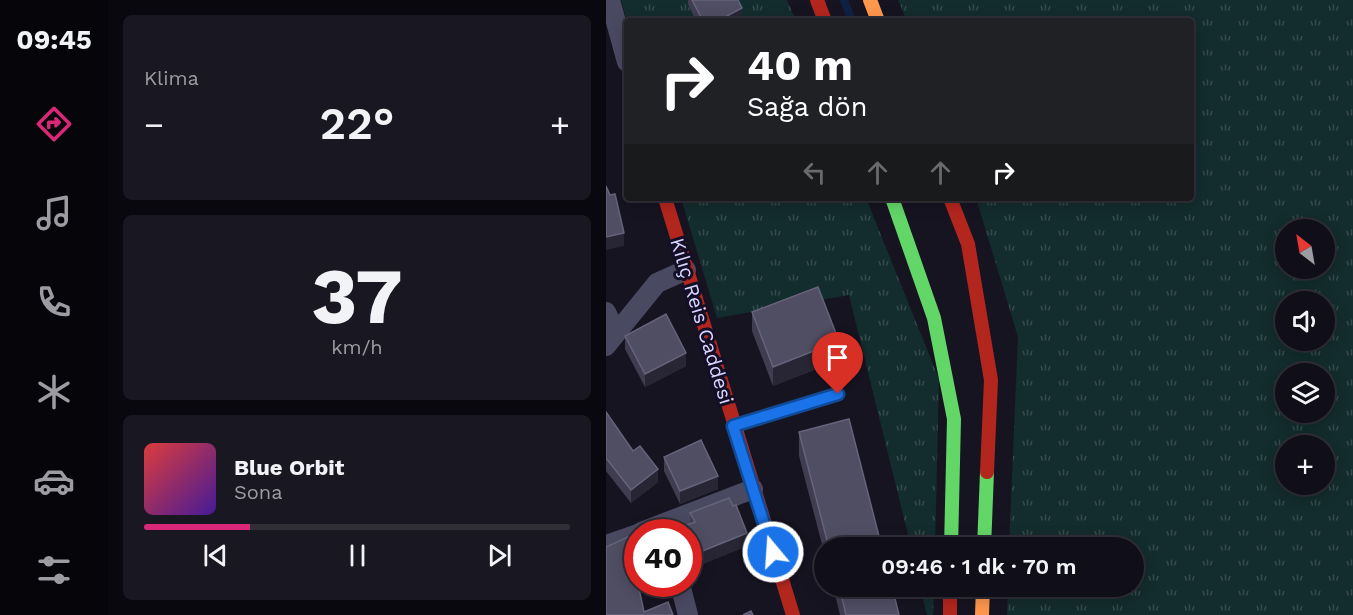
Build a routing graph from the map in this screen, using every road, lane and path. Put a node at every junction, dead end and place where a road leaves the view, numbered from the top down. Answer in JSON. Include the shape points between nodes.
{"nodes":[{"id":1,"x":610,"y":0,"type":"edge"},
{"id":2,"x":817,"y":0,"type":"edge"},
{"id":3,"x":870,"y":0,"type":"edge"},
{"id":4,"x":824,"y":18,"type":"edge"},
{"id":5,"x":877,"y":18,"type":"edge"},
{"id":6,"x":624,"y":51,"type":"edge"},
{"id":7,"x":666,"y":201,"type":"edge"},
{"id":8,"x":893,"y":201,"type":"edge"},
{"id":9,"x":951,"y":201,"type":"edge"},
{"id":10,"x":686,"y":270,"type":"junction"},
{"id":11,"x":606,"y":312,"type":"edge"},
{"id":12,"x":611,"y":339,"type":"edge"},
{"id":13,"x":838,"y":394,"type":"dead end"},
{"id":14,"x":733,"y":426,"type":"junction"},
{"id":15,"x":753,"y":489,"type":"junction"},
{"id":16,"x":686,"y":519,"type":"edge"},
{"id":17,"x":951,"y":537,"type":"edge"},
{"id":18,"x":984,"y":537,"type":"edge"},
{"id":19,"x":624,"y":538,"type":"edge"},
{"id":20,"x":606,"y":545,"type":"edge"},
{"id":21,"x":683,"y":597,"type":"edge"},
{"id":22,"x":950,"y":597,"type":"edge"},
{"id":23,"x":983,"y":597,"type":"edge"},
{"id":24,"x":688,"y":615,"type":"edge"},
{"id":25,"x":793,"y":615,"type":"edge"},
{"id":26,"x":950,"y":615,"type":"edge"},
{"id":27,"x":982,"y":615,"type":"edge"}],
"edges":[{"from":1,"to":6,"type":"street"},
{"from":2,"to":4,"type":"main road"},
{"from":3,"to":5,"type":"main road"},
{"from":7,"to":10,"type":"main road","name":"Kılıç Reis Caddesi"},
{"from":8,"to":17,"type":"main road","via":[[934,318],[954,419]]},
{"from":9,"to":18,"type":"main road","via":[[968,244],[991,380]]},
{"from":10,"to":12,"type":"street","via":[[657,283]]},
{"from":10,"to":14,"type":"main road","name":"Kılıç Reis Caddesi"},
{"from":11,"to":12,"type":"street"},
{"from":13,"to":14,"type":"lane"},
{"from":14,"to":15,"type":"main road","name":"Kılıç Reis Caddesi"},
{"from":15,"to":16,"type":"street"},
{"from":15,"to":25,"type":"main road","name":"Kılıç Reis Caddesi"},
{"from":19,"to":20,"type":"street"},
{"from":21,"to":24,"type":"street"},
{"from":22,"to":26,"type":"main road"},
{"from":23,"to":27,"type":"main road"}]}
